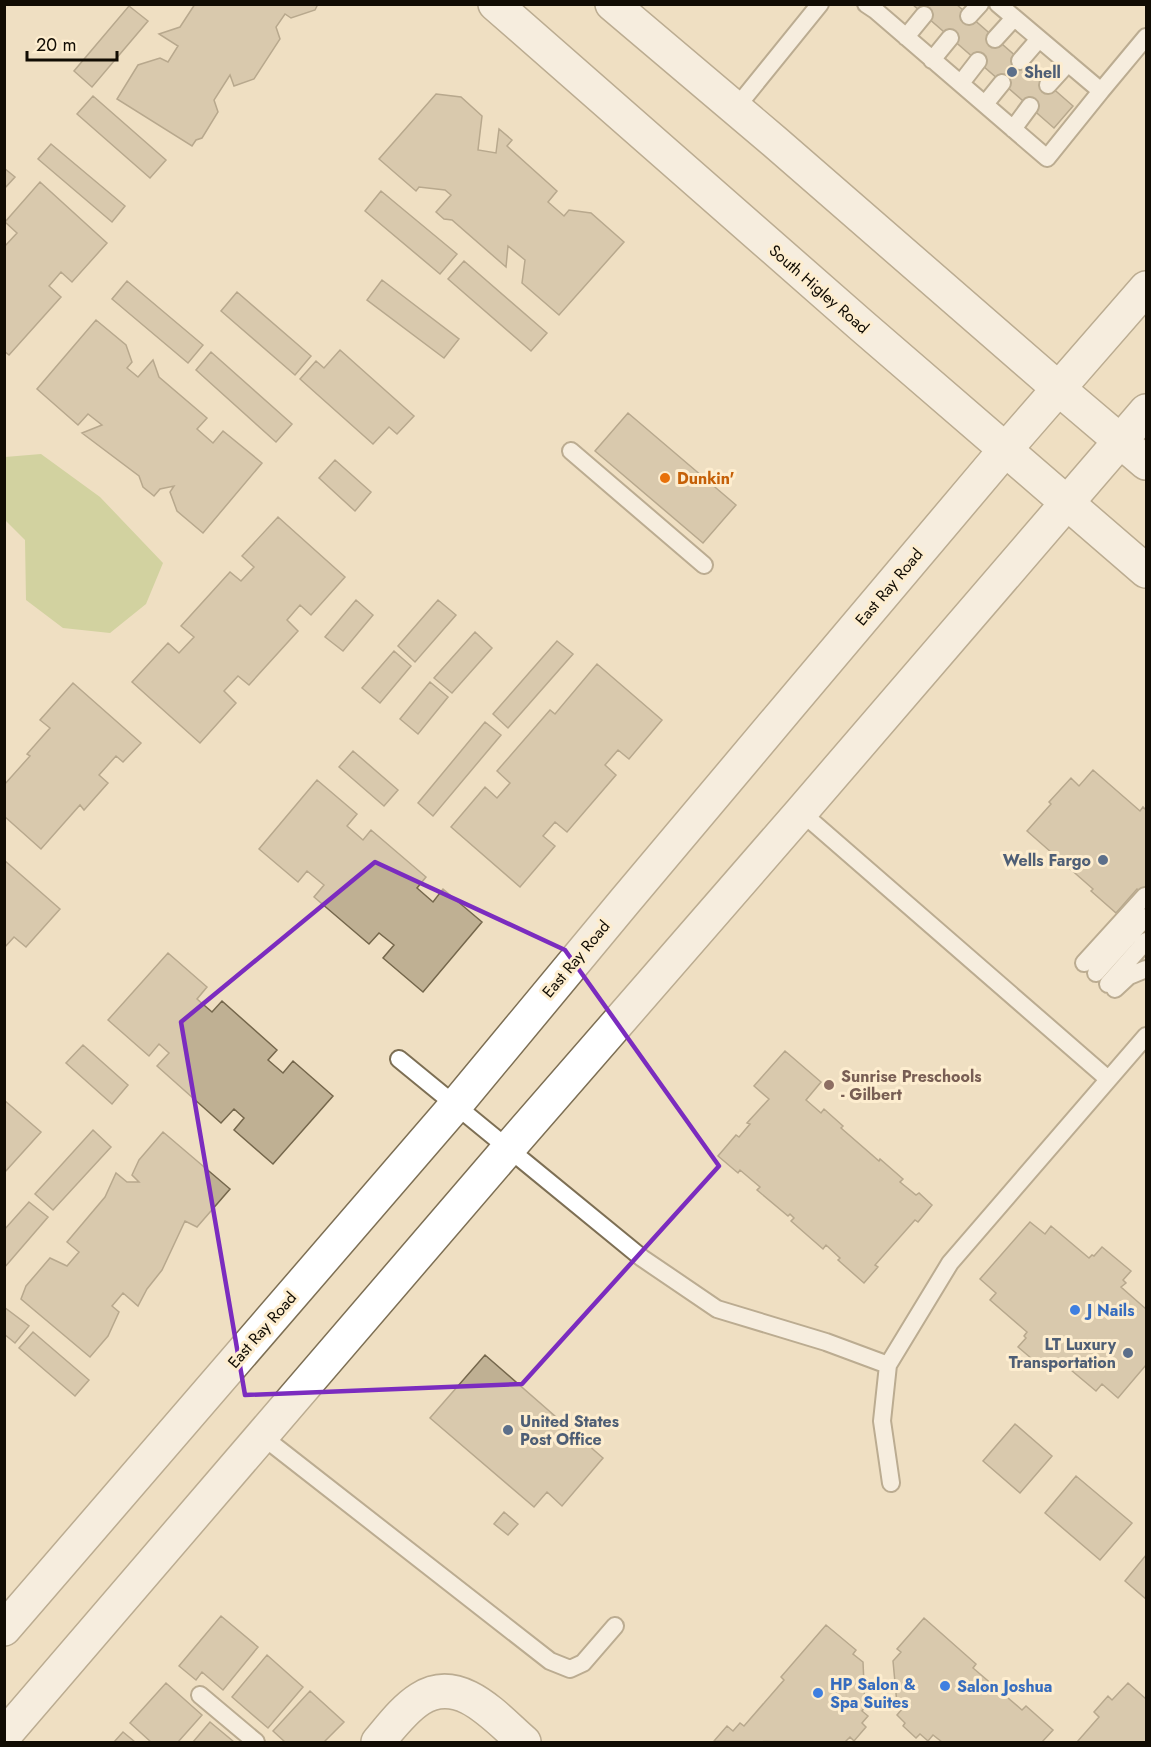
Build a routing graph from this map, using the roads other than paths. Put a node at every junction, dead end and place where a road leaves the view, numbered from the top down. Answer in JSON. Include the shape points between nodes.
{"nodes":[{"id":1,"x":495,"y":4,"type":"edge"},
{"id":2,"x":612,"y":4,"type":"edge"},
{"id":3,"x":819,"y":4,"type":"edge"},
{"id":4,"x":998,"y":4,"type":"edge"},
{"id":5,"x":874,"y":6,"type":"edge"},
{"id":6,"x":924,"y":15,"type":"dead end"},
{"id":7,"x":1014,"y":18,"type":"junction"},
{"id":8,"x":906,"y":37,"type":"junction"},
{"id":9,"x":1146,"y":37,"type":"edge"},
{"id":10,"x":950,"y":38,"type":"dead end"},
{"id":11,"x":995,"y":39,"type":"dead end"},
{"id":12,"x":1040,"y":39,"type":"junction"},
{"id":13,"x":932,"y":60,"type":"junction"},
{"id":14,"x":1020,"y":61,"type":"dead end"},
{"id":15,"x":978,"y":62,"type":"dead end"},
{"id":16,"x":1068,"y":63,"type":"junction"},
{"id":17,"x":1002,"y":83,"type":"dead end"},
{"id":18,"x":961,"y":84,"type":"junction"},
{"id":19,"x":1048,"y":85,"type":"dead end"},
{"id":20,"x":1101,"y":91,"type":"junction"},
{"id":21,"x":985,"y":104,"type":"junction"},
{"id":22,"x":1030,"y":106,"type":"dead end"},
{"id":23,"x":735,"y":109,"type":"junction"},
{"id":24,"x":1013,"y":129,"type":"junction"},
{"id":25,"x":1146,"y":288,"type":"edge"},
{"id":26,"x":1059,"y":389,"type":"junction"},
{"id":27,"x":1146,"y":411,"type":"edge"},
{"id":28,"x":1120,"y":441,"type":"junction"},
{"id":29,"x":1005,"y":450,"type":"junction"},
{"id":30,"x":571,"y":451,"type":"dead end"},
{"id":31,"x":1146,"y":463,"type":"edge"},
{"id":32,"x":1067,"y":503,"type":"junction"},
{"id":33,"x":704,"y":565,"type":"dead end"},
{"id":34,"x":1146,"y":571,"type":"edge"},
{"id":35,"x":801,"y":812,"type":"junction"},
{"id":36,"x":1145,"y":896,"type":"edge"},
{"id":37,"x":1146,"y":917,"type":"edge"},
{"id":38,"x":1146,"y":941,"type":"edge"},
{"id":39,"x":1146,"y":969,"type":"edge"},
{"id":40,"x":1100,"y":978,"type":"junction"},
{"id":41,"x":1146,"y":1036,"type":"edge"},
{"id":42,"x":399,"y":1059,"type":"dead end"},
{"id":43,"x":1108,"y":1079,"type":"junction"},
{"id":44,"x":455,"y":1106,"type":"junction"},
{"id":45,"x":508,"y":1149,"type":"junction"},
{"id":46,"x":888,"y":1365,"type":"junction"},
{"id":47,"x":262,"y":1436,"type":"junction"},
{"id":48,"x":891,"y":1484,"type":"dead end"},
{"id":49,"x":615,"y":1626,"type":"dead end"},
{"id":50,"x":4,"y":1629,"type":"edge"},
{"id":51,"x":200,"y":1695,"type":"dead end"},
{"id":52,"x":4,"y":1736,"type":"edge"},
{"id":53,"x":256,"y":1743,"type":"edge"},
{"id":54,"x":378,"y":1743,"type":"edge"},
{"id":55,"x":524,"y":1743,"type":"edge"}],
"edges":[{"from":1,"to":29,"type":"main road","name":"South Higley Road"},
{"from":2,"to":23,"type":"main road"},
{"from":3,"to":23,"type":"lane"},
{"from":4,"to":7,"type":"lane"},
{"from":5,"to":8,"type":"lane"},
{"from":6,"to":8,"type":"lane"},
{"from":7,"to":11,"type":"lane"},
{"from":7,"to":12,"type":"lane"},
{"from":8,"to":13,"type":"lane"},
{"from":9,"to":20,"type":"lane"},
{"from":10,"to":13,"type":"lane"},
{"from":12,"to":14,"type":"lane"},
{"from":12,"to":16,"type":"lane"},
{"from":13,"to":18,"type":"lane"},
{"from":15,"to":18,"type":"lane"},
{"from":16,"to":19,"type":"lane"},
{"from":16,"to":20,"type":"lane"},
{"from":17,"to":21,"type":"lane"},
{"from":18,"to":21,"type":"lane"},
{"from":20,"to":24,"type":"lane","via":[[1047,158]]},
{"from":21,"to":24,"type":"lane"},
{"from":22,"to":24,"type":"lane"},
{"from":23,"to":26,"type":"main road"},
{"from":25,"to":26,"type":"main road","name":"East Ray Road"},
{"from":26,"to":28,"type":"main road"},
{"from":26,"to":29,"type":"main road","name":"East Ray Road"},
{"from":27,"to":28,"type":"main road"},
{"from":28,"to":31,"type":"main road"},
{"from":28,"to":32,"type":"main road"},
{"from":29,"to":32,"type":"main road","name":"South Higley Road"},
{"from":29,"to":44,"type":"main road","name":"East Ray Road"},
{"from":30,"to":33,"type":"lane"},
{"from":32,"to":34,"type":"main road","name":"South Higley Road"},
{"from":32,"to":35,"type":"main road"},
{"from":35,"to":43,"type":"lane"},
{"from":35,"to":45,"type":"main road"},
{"from":36,"to":40,"type":"lane"},
{"from":37,"to":40,"type":"lane"},
{"from":38,"to":40,"type":"lane"},
{"from":39,"to":40,"type":"lane","via":[[1130,976]]},
{"from":41,"to":43,"type":"lane"},
{"from":42,"to":44,"type":"lane"},
{"from":43,"to":46,"type":"lane","via":[[950,1263]]},
{"from":44,"to":45,"type":"lane"},
{"from":44,"to":50,"type":"main road","name":"East Ray Road"},
{"from":45,"to":46,"type":"lane","via":[[642,1258],[717,1309]]},
{"from":45,"to":47,"type":"main road"},
{"from":46,"to":48,"type":"lane","via":[[882,1421]]},
{"from":47,"to":49,"type":"lane","via":[[550,1661],[570,1669],[583,1664]]},
{"from":47,"to":52,"type":"main road"},
{"from":51,"to":53,"type":"lane"},
{"from":54,"to":55,"type":"main road","via":[[415,1703],[429,1694],[446,1691],[471,1698]]}]}
